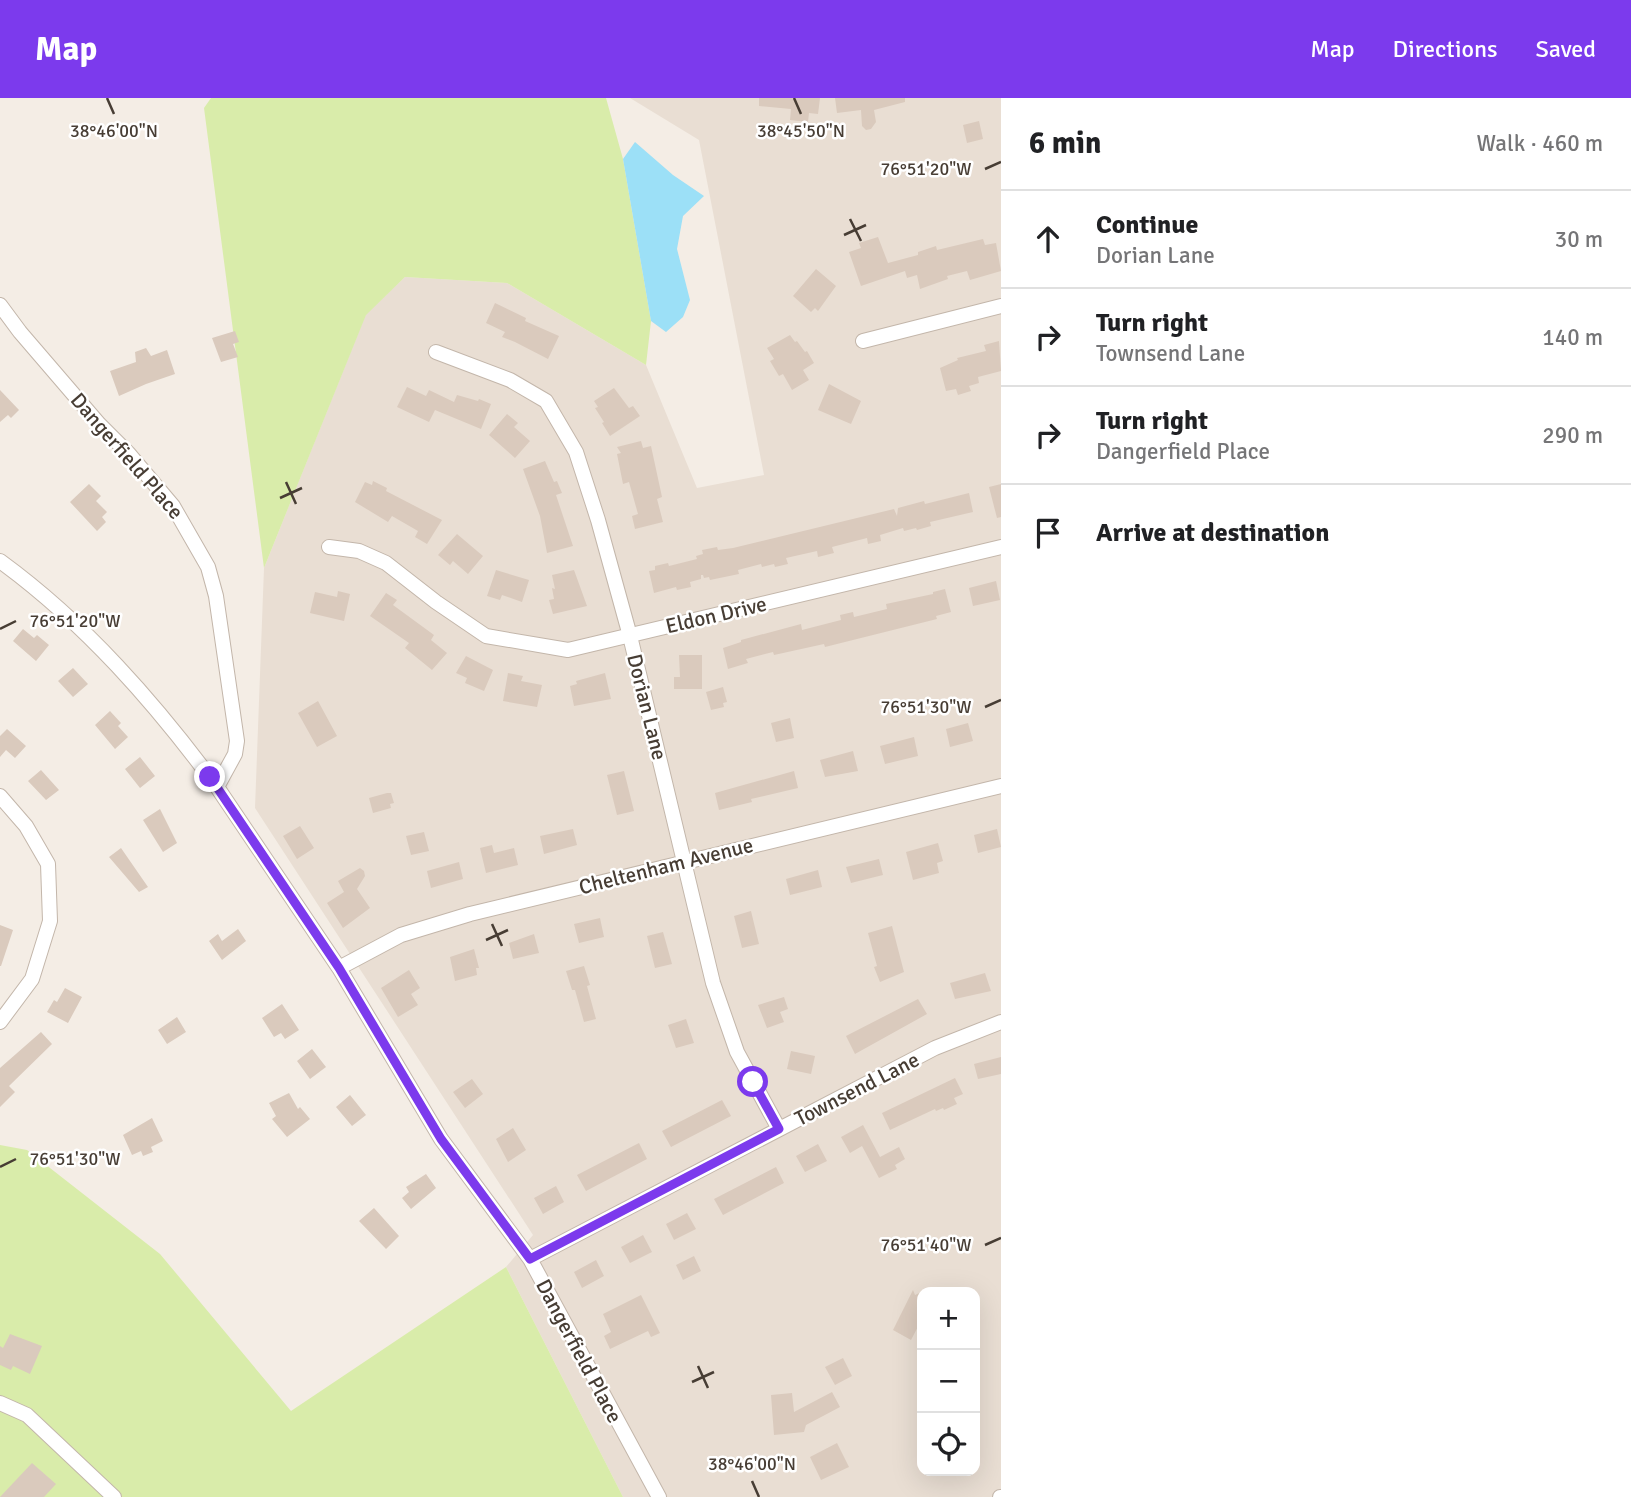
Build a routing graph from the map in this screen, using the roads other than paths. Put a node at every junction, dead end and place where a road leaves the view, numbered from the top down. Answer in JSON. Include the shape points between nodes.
{"nodes":[{"id":1,"x":0,"y":305,"type":"edge"},
{"id":2,"x":1001,"y":306,"type":"edge"},
{"id":3,"x":863,"y":341,"type":"dead end"},
{"id":4,"x":436,"y":352,"type":"dead end"},
{"id":5,"x":330,"y":547,"type":"dead end"},
{"id":6,"x":1001,"y":547,"type":"edge"},
{"id":7,"x":0,"y":561,"type":"edge"},
{"id":8,"x":630,"y":636,"type":"junction"},
{"id":9,"x":1001,"y":786,"type":"edge"},
{"id":10,"x":217,"y":787,"type":"junction"},
{"id":11,"x":0,"y":796,"type":"edge"},
{"id":12,"x":683,"y":862,"type":"junction"},
{"id":13,"x":339,"y":968,"type":"junction"},
{"id":14,"x":0,"y":1022,"type":"edge"},
{"id":15,"x":1001,"y":1022,"type":"edge"},
{"id":16,"x":779,"y":1129,"type":"junction"},
{"id":17,"x":530,"y":1259,"type":"junction"},
{"id":18,"x":0,"y":1403,"type":"edge"},
{"id":19,"x":114,"y":1497,"type":"edge"},
{"id":20,"x":659,"y":1497,"type":"edge"}],
"edges":[{"from":1,"to":10,"type":"street","name":"Dangerfield Place","via":[[173,506],[208,567],[237,741]]},
{"from":2,"to":3,"type":"street"},
{"from":4,"to":8,"type":"street","name":"Dorian Lane","via":[[510,380],[547,401],[576,452]]},
{"from":5,"to":8,"type":"street","name":"Eldon Drive","via":[[359,551],[386,563],[486,636],[568,650]]},
{"from":6,"to":8,"type":"street","name":"Eldon Drive"},
{"from":7,"to":10,"type":"street","name":"Dangerfield Place","via":[[40,592],[123,671]]},
{"from":8,"to":12,"type":"street","name":"Dorian Lane"},
{"from":9,"to":12,"type":"street","name":"Cheltenham Avenue"},
{"from":10,"to":13,"type":"street","name":"Dangerfield Place"},
{"from":11,"to":14,"type":"street","via":[[26,826],[48,864],[50,921],[32,979]]},
{"from":12,"to":13,"type":"street","name":"Cheltenham Avenue","via":[[422,928],[386,941]]},
{"from":12,"to":16,"type":"street","name":"Dorian Lane","via":[[727,1026]]},
{"from":13,"to":17,"type":"street","name":"Dangerfield Place","via":[[441,1139]]},
{"from":15,"to":16,"type":"street","name":"Townsend Lane","via":[[935,1048]]},
{"from":16,"to":17,"type":"street","name":"Townsend Lane"},
{"from":17,"to":20,"type":"street","name":"Dangerfield Place"},
{"from":18,"to":19,"type":"street","via":[[27,1415]]}]}
